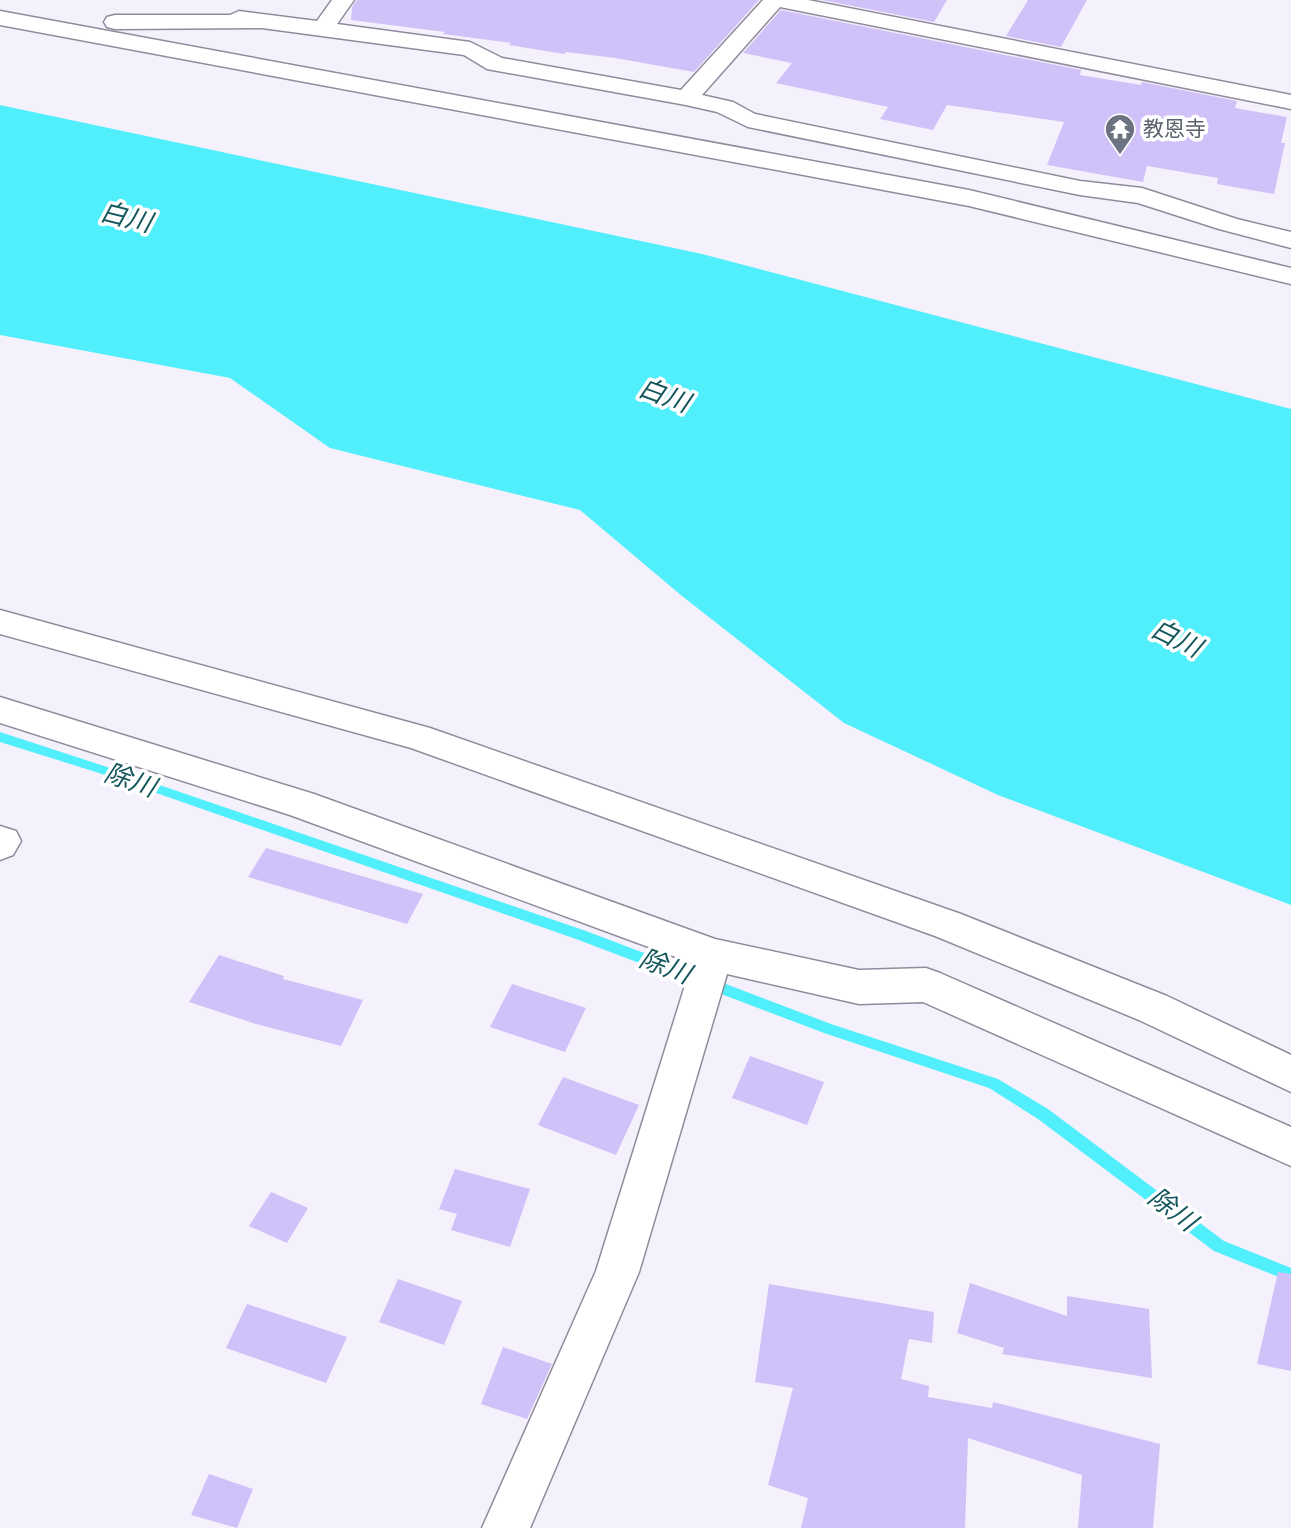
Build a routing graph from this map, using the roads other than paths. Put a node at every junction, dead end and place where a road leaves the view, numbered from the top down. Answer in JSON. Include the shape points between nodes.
{"nodes":[{"id":1,"x":111,"y":0,"type":"edge"},
{"id":2,"x":343,"y":0,"type":"edge"},
{"id":3,"x":775,"y":0,"type":"edge"},
{"id":4,"x":0,"y":18,"type":"edge"},
{"id":5,"x":262,"y":21,"type":"junction"},
{"id":6,"x":27,"y":22,"type":"junction"},
{"id":7,"x":325,"y":29,"type":"junction"},
{"id":8,"x":687,"y":98,"type":"junction"},
{"id":9,"x":1291,"y":102,"type":"edge"},
{"id":10,"x":1291,"y":240,"type":"edge"},
{"id":11,"x":1291,"y":276,"type":"edge"},
{"id":12,"x":0,"y":622,"type":"edge"},
{"id":13,"x":0,"y":710,"type":"edge"},
{"id":14,"x":0,"y":840,"type":"edge"},
{"id":15,"x":0,"y":845,"type":"edge"},
{"id":16,"x":714,"y":955,"type":"junction"},
{"id":17,"x":1291,"y":1074,"type":"edge"},
{"id":18,"x":1291,"y":1147,"type":"edge"},
{"id":19,"x":506,"y":1528,"type":"edge"}],
"edges":[{"from":1,"to":5,"type":"street"},
{"from":2,"to":7,"type":"street"},
{"from":3,"to":8,"type":"street"},
{"from":3,"to":9,"type":"street"},
{"from":4,"to":6,"type":"street"},
{"from":5,"to":6,"type":"street"},
{"from":5,"to":7,"type":"street"},
{"from":6,"to":11,"type":"street","via":[[969,198]]},
{"from":7,"to":8,"type":"street","via":[[470,49],[495,64]]},
{"from":8,"to":10,"type":"street","via":[[724,107],[748,120],[1080,188],[1142,196]]},
{"from":12,"to":17,"type":"street","via":[[432,742],[948,925],[1153,1008]]},
{"from":13,"to":16,"type":"street","via":[[301,804]]},
{"from":14,"to":15,"type":"street"},
{"from":16,"to":18,"type":"street","via":[[859,987],[926,985]]},
{"from":16,"to":19,"type":"street","via":[[617,1272]]}]}
